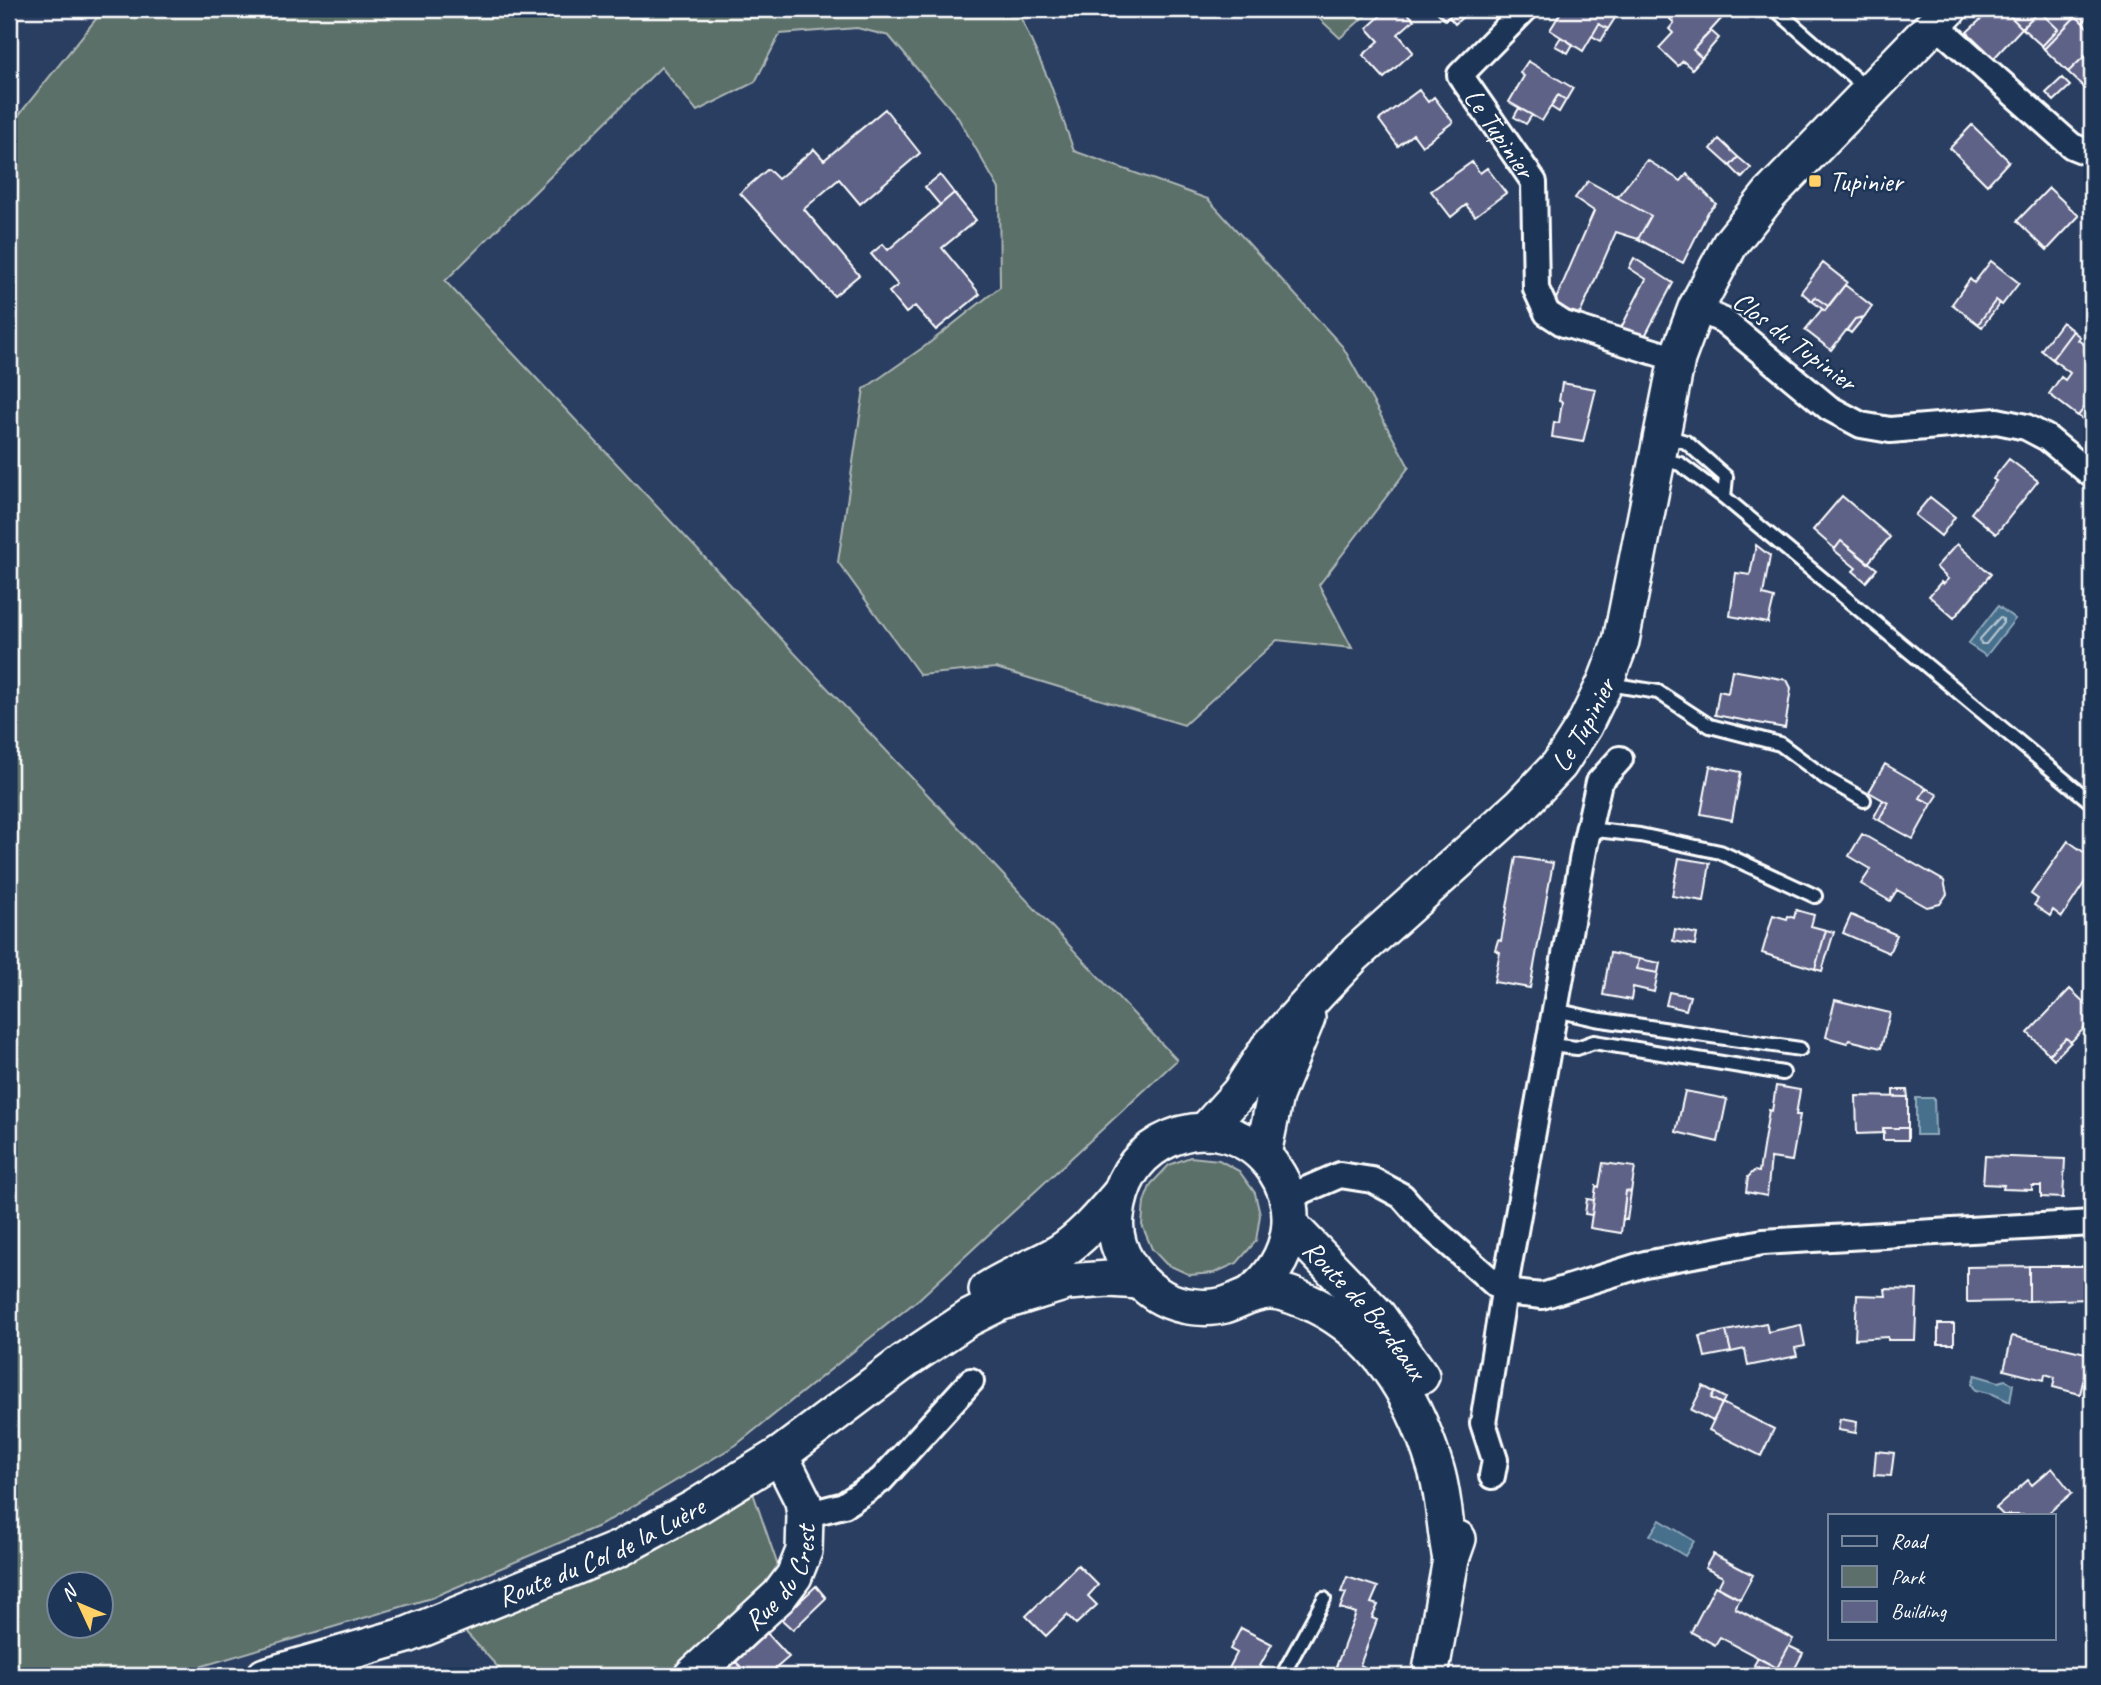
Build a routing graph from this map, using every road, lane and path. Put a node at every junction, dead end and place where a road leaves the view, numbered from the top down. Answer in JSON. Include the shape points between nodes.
{"nodes":[{"id":1,"x":1525,"y":9,"type":"edge"},
{"id":2,"x":1775,"y":9,"type":"edge"},
{"id":3,"x":1942,"y":16,"type":"edge"},
{"id":4,"x":1869,"y":91,"type":"junction"},
{"id":5,"x":2092,"y":154,"type":"edge"},
{"id":6,"x":1696,"y":308,"type":"junction"},
{"id":7,"x":1677,"y":359,"type":"junction"},
{"id":8,"x":1660,"y":447,"type":"junction"},
{"id":9,"x":2092,"y":475,"type":"edge"},
{"id":10,"x":1724,"y":497,"type":"junction"},
{"id":11,"x":1605,"y":683,"type":"junction"},
{"id":12,"x":1620,"y":759,"type":"dead end"},
{"id":13,"x":1864,"y":800,"type":"dead end"},
{"id":14,"x":2092,"y":803,"type":"edge"},
{"id":15,"x":1588,"y":829,"type":"junction"},
{"id":16,"x":1815,"y":896,"type":"dead end"},
{"id":17,"x":1318,"y":993,"type":"junction"},
{"id":18,"x":1555,"y":1010,"type":"junction"},
{"id":19,"x":1549,"y":1045,"type":"junction"},
{"id":20,"x":1800,"y":1049,"type":"dead end"},
{"id":21,"x":1783,"y":1073,"type":"dead end"},
{"id":22,"x":1206,"y":1132,"type":"junction"},
{"id":23,"x":1263,"y":1154,"type":"junction"},
{"id":24,"x":1119,"y":1195,"type":"junction"},
{"id":25,"x":1290,"y":1211,"type":"junction"},
{"id":26,"x":2092,"y":1223,"type":"edge"},
{"id":27,"x":1140,"y":1281,"type":"junction"},
{"id":28,"x":1504,"y":1292,"type":"junction"},
{"id":29,"x":1251,"y":1294,"type":"junction"},
{"id":30,"x":905,"y":1361,"type":"junction"},
{"id":31,"x":971,"y":1381,"type":"dead end"},
{"id":32,"x":780,"y":1455,"type":"junction"},
{"id":33,"x":1492,"y":1476,"type":"dead end"},
{"id":34,"x":805,"y":1515,"type":"junction"},
{"id":35,"x":1451,"y":1559,"type":"junction"},
{"id":36,"x":1324,"y":1599,"type":"dead end"},
{"id":37,"x":265,"y":1676,"type":"edge"},
{"id":38,"x":692,"y":1676,"type":"edge"},
{"id":39,"x":1282,"y":1676,"type":"edge"},
{"id":40,"x":1430,"y":1676,"type":"edge"}],
"edges":[{"from":1,"to":7,"type":"street","name":"Le Tupinier","via":[[1460,75],[1534,181],[1536,289],[1547,313],[1564,324]]},
{"from":2,"to":4,"type":"lane"},
{"from":3,"to":4,"type":"main road","name":"Le Tupinier"},
{"from":3,"to":5,"type":"street","via":[[2072,146]]},
{"from":4,"to":6,"type":"main road","name":"Le Tupinier","via":[[1770,194],[1730,244]]},
{"from":6,"to":7,"type":"main road","name":"Le Tupinier"},
{"from":6,"to":9,"type":"street","name":"Clos du Tupinier","via":[[1724,321],[1829,408],[1861,425],[1890,430],[1997,421],[2047,438]]},
{"from":7,"to":8,"type":"main road","name":"Le Tupinier"},
{"from":8,"to":10,"type":"lane"},
{"from":8,"to":10,"type":"lane","via":[[1686,442],[1726,477]]},
{"from":8,"to":11,"type":"main road","name":"Le Tupinier","via":[[1621,641]]},
{"from":10,"to":14,"type":"lane"},
{"from":11,"to":13,"type":"lane","via":[[1658,692],[1710,726],[1780,744]]},
{"from":11,"to":17,"type":"main road","name":"Le Tupinier","via":[[1559,765]]},
{"from":12,"to":15,"type":"street","name":"Le Tupinier","via":[[1599,782]]},
{"from":15,"to":16,"type":"lane","via":[[1720,852]]},
{"from":15,"to":18,"type":"street","name":"Le Tupinier"},
{"from":17,"to":22,"type":"main road","name":"Le Tupinier","via":[[1268,1048]]},
{"from":17,"to":23,"type":"main road","via":[[1275,1096]]},
{"from":18,"to":19,"type":"street","name":"Le Tupinier"},
{"from":18,"to":20,"type":"lane"},
{"from":19,"to":21,"type":"lane","via":[[1577,1048],[1594,1042]]},
{"from":19,"to":28,"type":"street","name":"Le Tupinier"},
{"from":22,"to":23,"type":"main road","via":[[1246,1142]]},
{"from":22,"to":24,"type":"main road","via":[[1187,1133],[1151,1148],[1126,1177]]},
{"from":23,"to":25,"type":"main road","via":[[1279,1174]]},
{"from":24,"to":27,"type":"main road","via":[[1115,1226],[1122,1256]]},
{"from":24,"to":30,"type":"main road","name":"Route du Col de la Luère","via":[[1060,1252],[1008,1277],[964,1306]]},
{"from":25,"to":28,"type":"street","via":[[1340,1175],[1372,1180],[1402,1196]]},
{"from":25,"to":29,"type":"main road","via":[[1287,1246],[1279,1264]]},
{"from":25,"to":35,"type":"main road","name":"Route de Bordeaux","via":[[1378,1316],[1423,1379],[1446,1430],[1461,1497],[1460,1534]]},
{"from":26,"to":28,"type":"street","via":[[1763,1242],[1644,1264],[1542,1296]]},
{"from":27,"to":29,"type":"main road","via":[[1164,1299],[1193,1307],[1223,1306]]},
{"from":27,"to":30,"type":"main road","name":"Route du Col de la Luère","via":[[1066,1282],[1026,1293],[969,1318]]},
{"from":28,"to":33,"type":"street","name":"Le Tupinier","via":[[1483,1423],[1495,1460]]},
{"from":29,"to":35,"type":"main road","name":"Route de Bordeaux","via":[[1288,1294],[1331,1313],[1387,1364],[1435,1464]]},
{"from":30,"to":32,"type":"main road","name":"Route du Col de la Luère"},
{"from":31,"to":34,"type":"street","via":[[881,1480],[844,1504]]},
{"from":32,"to":34,"type":"main road","name":"Rue du Crest","via":[[803,1501]]},
{"from":32,"to":37,"type":"main road","name":"Route du Col de la Luère","via":[[619,1549],[407,1635]]},
{"from":34,"to":38,"type":"main road","name":"Rue du Crest","via":[[804,1551],[794,1576],[779,1596]]},
{"from":35,"to":40,"type":"main road","name":"Route de Bordeaux"},
{"from":36,"to":39,"type":"lane"}]}
